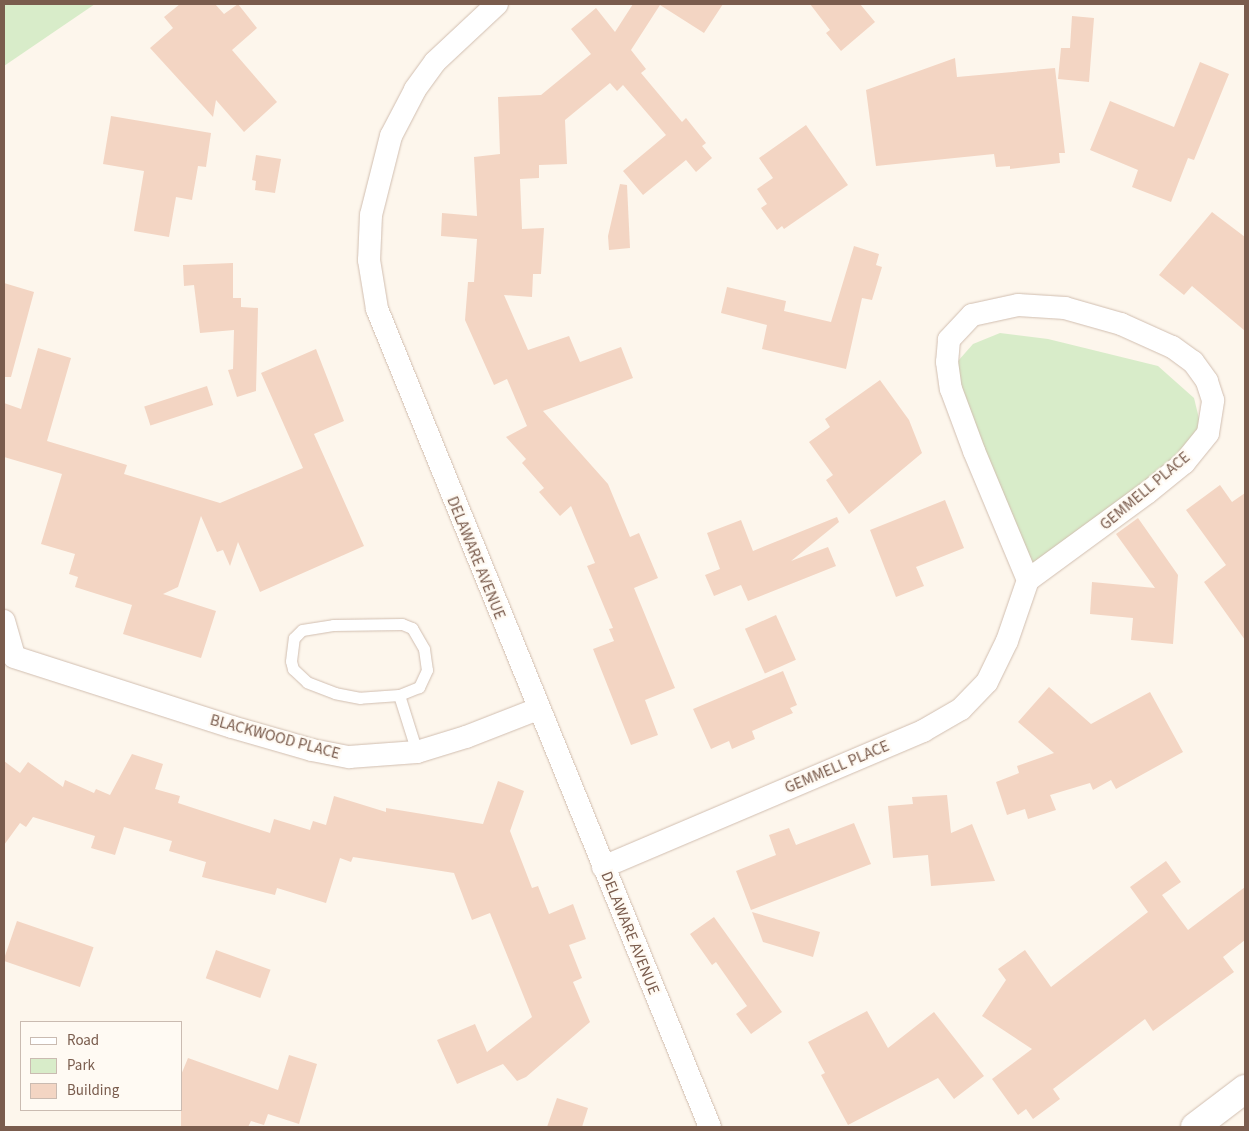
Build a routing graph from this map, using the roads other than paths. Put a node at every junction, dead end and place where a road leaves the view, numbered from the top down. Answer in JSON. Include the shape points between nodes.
{"nodes":[{"id":1,"x":497,"y":4,"type":"edge"},
{"id":2,"x":1028,"y":580,"type":"junction"},
{"id":3,"x":4,"y":621,"type":"edge"},
{"id":4,"x":9,"y":660,"type":"edge"},
{"id":5,"x":399,"y":695,"type":"junction"},
{"id":6,"x":538,"y":709,"type":"junction"},
{"id":7,"x":417,"y":752,"type":"junction"},
{"id":8,"x":602,"y":866,"type":"junction"},
{"id":9,"x":1245,"y":1089,"type":"edge"},
{"id":10,"x":710,"y":1127,"type":"edge"},
{"id":11,"x":1195,"y":1127,"type":"edge"}],
"edges":[{"from":1,"to":6,"type":"street","name":"DELAWARE AVENUE","via":[[436,62],[415,90],[391,136],[372,215],[369,260],[377,309],[402,378]]},
{"from":2,"to":2,"type":"street","name":"GEMMELL PLACE","via":[[970,442],[951,389],[948,362],[950,340],[958,326],[972,315],[1018,305],[1065,308],[1121,324],[1172,347],[1193,362],[1207,381],[1213,400],[1208,433],[1184,463]]},
{"from":2,"to":8,"type":"street","name":"GEMMELL PLACE","via":[[987,682],[961,709],[923,731]]},
{"from":3,"to":4,"type":"street","name":"BLACKWOOD PLACE"},
{"from":4,"to":7,"type":"street","name":"BLACKWOOD PLACE","via":[[312,750],[349,757]]},
{"from":5,"to":5,"type":"lane","via":[[360,698],[307,682],[299,677],[290,661],[294,638],[302,630],[333,626],[402,624],[412,628],[424,649],[427,670],[419,687]]},
{"from":5,"to":7,"type":"lane"},
{"from":6,"to":7,"type":"street","name":"BLACKWOOD PLACE","via":[[466,738]]},
{"from":6,"to":8,"type":"street","name":"DELAWARE AVENUE"},
{"from":8,"to":10,"type":"street","name":"DELAWARE AVENUE"},
{"from":9,"to":11,"type":"street"}]}
